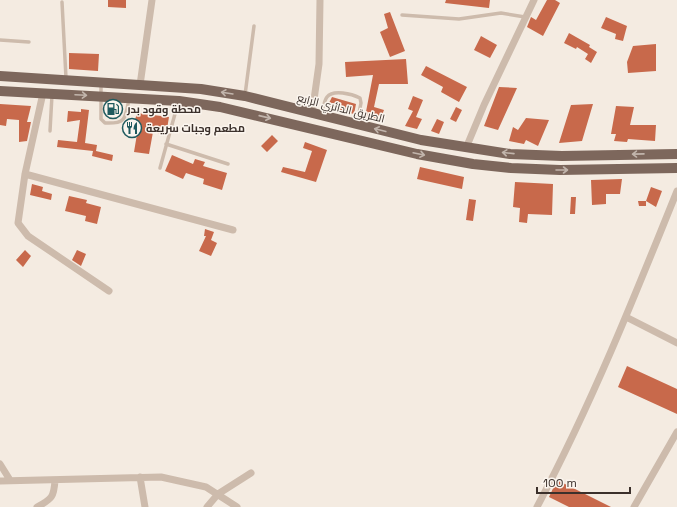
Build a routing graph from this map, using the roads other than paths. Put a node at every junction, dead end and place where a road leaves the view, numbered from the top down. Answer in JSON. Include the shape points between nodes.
{"nodes":[{"id":1,"x":152,"y":0,"type":"edge"},
{"id":2,"x":320,"y":0,"type":"edge"},
{"id":3,"x":534,"y":0,"type":"edge"},
{"id":4,"x":62,"y":2,"type":"dead end"},
{"id":5,"x":402,"y":15,"type":"dead end"},
{"id":6,"x":524,"y":17,"type":"junction"},
{"id":7,"x":254,"y":26,"type":"dead end"},
{"id":8,"x":0,"y":40,"type":"edge"},
{"id":9,"x":29,"y":42,"type":"dead end"},
{"id":10,"x":0,"y":76,"type":"edge"},
{"id":11,"x":66,"y":79,"type":"junction"},
{"id":12,"x":101,"y":81,"type":"junction"},
{"id":13,"x":140,"y":84,"type":"junction"},
{"id":14,"x":0,"y":91,"type":"edge"},
{"id":15,"x":48,"y":93,"type":"junction"},
{"id":16,"x":101,"y":96,"type":"junction"},
{"id":17,"x":245,"y":96,"type":"junction"},
{"id":18,"x":129,"y":98,"type":"junction"},
{"id":19,"x":179,"y":102,"type":"junction"},
{"id":20,"x":316,"y":115,"type":"junction"},
{"id":21,"x":357,"y":124,"type":"junction"},
{"id":22,"x":50,"y":131,"type":"dead end"},
{"id":23,"x":166,"y":144,"type":"junction"},
{"id":24,"x":466,"y":148,"type":"junction"},
{"id":25,"x":677,"y":154,"type":"edge"},
{"id":26,"x":228,"y":164,"type":"dead end"},
{"id":27,"x":160,"y":168,"type":"dead end"},
{"id":28,"x":677,"y":168,"type":"edge"},
{"id":29,"x":25,"y":174,"type":"junction"},
{"id":30,"x":677,"y":191,"type":"edge"},
{"id":31,"x":233,"y":230,"type":"dead end"},
{"id":32,"x":109,"y":291,"type":"dead end"},
{"id":33,"x":626,"y":317,"type":"junction"},
{"id":34,"x":677,"y":343,"type":"edge"},
{"id":35,"x":677,"y":432,"type":"edge"},
{"id":36,"x":0,"y":464,"type":"edge"},
{"id":37,"x":251,"y":473,"type":"dead end"},
{"id":38,"x":140,"y":477,"type":"junction"},
{"id":39,"x":10,"y":480,"type":"junction"},
{"id":40,"x":55,"y":480,"type":"junction"},
{"id":41,"x":0,"y":481,"type":"edge"},
{"id":42,"x":218,"y":494,"type":"junction"},
{"id":43,"x":37,"y":507,"type":"edge"},
{"id":44,"x":145,"y":507,"type":"edge"},
{"id":45,"x":208,"y":507,"type":"edge"},
{"id":46,"x":236,"y":507,"type":"edge"},
{"id":47,"x":537,"y":507,"type":"edge"},
{"id":48,"x":634,"y":507,"type":"edge"}],
"edges":[{"from":1,"to":13,"type":"street"},
{"from":2,"to":20,"type":"street"},
{"from":3,"to":6,"type":"street"},
{"from":4,"to":11,"type":"lane"},
{"from":5,"to":6,"type":"lane","via":[[459,19],[501,14]]},
{"from":6,"to":24,"type":"street"},
{"from":7,"to":17,"type":"lane"},
{"from":8,"to":9,"type":"lane"},
{"from":10,"to":11,"type":"main road","name":"الطريق الدائري الرابع"},
{"from":11,"to":12,"type":"main road","name":"الطريق الدائري الرابع"},
{"from":12,"to":13,"type":"main road","name":"الطريق الدائري الرابع"},
{"from":12,"to":16,"type":"lane"},
{"from":17,"to":13,"type":"main road","name":"الطريق الدائري الرابع","one_way":true,"via":[[178,86]]},
{"from":14,"to":15,"type":"main road"},
{"from":15,"to":16,"type":"main road","one_way":true},
{"from":15,"to":22,"type":"lane"},
{"from":15,"to":29,"type":"street"},
{"from":16,"to":18,"type":"main road"},
{"from":16,"to":18,"type":"lane","via":[[101,120],[104,123],[118,124],[123,120]]},
{"from":17,"to":20,"type":"main road","name":"الطريق الدائري الرابع"},
{"from":18,"to":19,"type":"main road"},
{"from":19,"to":23,"type":"lane"},
{"from":19,"to":28,"type":"main road","one_way":true,"via":[[220,107],[417,154],[473,164],[560,170]]},
{"from":20,"to":21,"type":"main road","name":"الطريق الدائري الرابع"},
{"from":20,"to":21,"type":"lane","via":[[330,94],[336,92],[356,96],[360,98],[361,103]]},
{"from":24,"to":21,"type":"main road","name":"الطريق الدائري الرابع","one_way":true,"via":[[420,140]]},
{"from":23,"to":26,"type":"lane"},
{"from":23,"to":27,"type":"lane"},
{"from":25,"to":24,"type":"main road","name":"الطريق الدائري الرابع","one_way":true,"via":[[562,156],[510,154]]},
{"from":29,"to":31,"type":"street"},
{"from":29,"to":32,"type":"street","via":[[18,217],[20,228]]},
{"from":30,"to":33,"type":"street"},
{"from":33,"to":34,"type":"street"},
{"from":33,"to":47,"type":"street","via":[[565,453]]},
{"from":35,"to":48,"type":"street"},
{"from":36,"to":39,"type":"street"},
{"from":37,"to":42,"type":"street"},
{"from":38,"to":40,"type":"street"},
{"from":38,"to":42,"type":"street","via":[[181,480],[206,487]]},
{"from":38,"to":44,"type":"street"},
{"from":39,"to":40,"type":"street"},
{"from":39,"to":41,"type":"street"},
{"from":40,"to":43,"type":"street","via":[[51,499]]},
{"from":42,"to":45,"type":"street"},
{"from":42,"to":46,"type":"street"}]}
